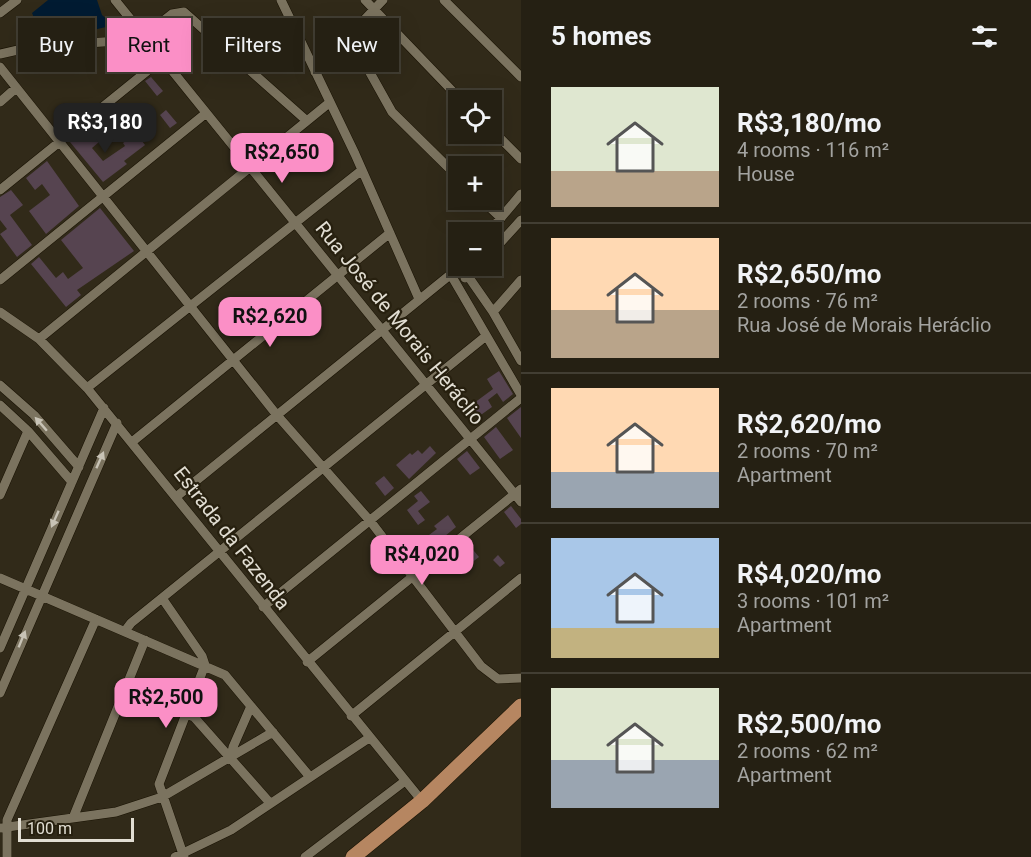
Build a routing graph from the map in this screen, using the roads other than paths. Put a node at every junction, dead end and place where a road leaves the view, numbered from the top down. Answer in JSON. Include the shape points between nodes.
{"nodes":[{"id":1,"x":17,"y":0,"type":"edge"},
{"id":2,"x":115,"y":0,"type":"edge"},
{"id":3,"x":281,"y":0,"type":"edge"},
{"id":4,"x":383,"y":0,"type":"edge"},
{"id":5,"x":444,"y":0,"type":"edge"},
{"id":6,"x":368,"y":3,"type":"edge"},
{"id":7,"x":0,"y":13,"type":"edge"},
{"id":8,"x":129,"y":18,"type":"edge"},
{"id":9,"x":168,"y":18,"type":"edge"},
{"id":10,"x":191,"y":18,"type":"edge"},
{"id":11,"x":191,"y":18,"type":"edge"},
{"id":12,"x":359,"y":18,"type":"edge"},
{"id":13,"x":107,"y":41,"type":"edge"},
{"id":14,"x":0,"y":54,"type":"edge"},
{"id":15,"x":0,"y":67,"type":"edge"},
{"id":16,"x":146,"y":72,"type":"edge"},
{"id":17,"x":172,"y":72,"type":"edge"},
{"id":18,"x":315,"y":72,"type":"joint"},
{"id":19,"x":370,"y":72,"type":"edge"},
{"id":20,"x":521,"y":77,"type":"edge"},
{"id":21,"x":16,"y":88,"type":"junction"},
{"id":22,"x":452,"y":90,"type":"edge"},
{"id":23,"x":0,"y":102,"type":"edge"},
{"id":24,"x":329,"y":103,"type":"junction"},
{"id":25,"x":205,"y":114,"type":"junction"},
{"id":26,"x":307,"y":121,"type":"junction"},
{"id":27,"x":502,"y":140,"type":"edge"},
{"id":28,"x":59,"y":142,"type":"junction"},
{"id":29,"x":521,"y":159,"type":"edge"},
{"id":30,"x":250,"y":166,"type":"junction"},
{"id":31,"x":448,"y":167,"type":"edge"},
{"id":32,"x":362,"y":170,"type":"junction"},
{"id":33,"x":0,"y":190,"type":"edge"},
{"id":34,"x":521,"y":194,"type":"edge"},
{"id":35,"x":102,"y":197,"type":"junction"},
{"id":36,"x":493,"y":210,"type":"edge"},
{"id":37,"x":501,"y":218,"type":"junction"},
{"id":38,"x":521,"y":219,"type":"edge"},
{"id":39,"x":296,"y":222,"type":"junction"},
{"id":40,"x":498,"y":222,"type":"edge"},
{"id":41,"x":390,"y":233,"type":"junction"},
{"id":42,"x":502,"y":241,"type":"edge"},
{"id":43,"x":145,"y":251,"type":"junction"},
{"id":44,"x":338,"y":275,"type":"junction"},
{"id":45,"x":450,"y":276,"type":"edge"},
{"id":46,"x":452,"y":276,"type":"edge"},
{"id":47,"x":468,"y":276,"type":"joint"},
{"id":48,"x":0,"y":280,"type":"edge"},
{"id":49,"x":521,"y":280,"type":"edge"},
{"id":50,"x":457,"y":286,"type":"junction"},
{"id":51,"x":419,"y":299,"type":"junction"},
{"id":52,"x":190,"y":306,"type":"junction"},
{"id":53,"x":0,"y":312,"type":"edge"},
{"id":54,"x":493,"y":312,"type":"junction"},
{"id":55,"x":381,"y":330,"type":"junction"},
{"id":56,"x":486,"y":336,"type":"junction"},
{"id":57,"x":39,"y":339,"type":"junction"},
{"id":58,"x":233,"y":361,"type":"junction"},
{"id":59,"x":521,"y":361,"type":"edge"},
{"id":60,"x":0,"y":385,"type":"edge"},
{"id":61,"x":427,"y":386,"type":"junction"},
{"id":62,"x":87,"y":388,"type":"junction"},
{"id":63,"x":521,"y":396,"type":"edge"},
{"id":64,"x":0,"y":405,"type":"edge"},
{"id":65,"x":104,"y":408,"type":"junction"},
{"id":66,"x":276,"y":414,"type":"junction"},
{"id":67,"x":117,"y":423,"type":"junction"},
{"id":68,"x":28,"y":431,"type":"junction"},
{"id":69,"x":470,"y":439,"type":"junction"},
{"id":70,"x":132,"y":442,"type":"junction"},
{"id":71,"x":79,"y":467,"type":"junction"},
{"id":72,"x":325,"y":468,"type":"junction"},
{"id":73,"x":72,"y":482,"type":"junction"},
{"id":74,"x":0,"y":495,"type":"edge"},
{"id":75,"x":519,"y":495,"type":"edge"},
{"id":76,"x":176,"y":497,"type":"junction"},
{"id":77,"x":371,"y":522,"type":"junction"},
{"id":78,"x":220,"y":551,"type":"junction"},
{"id":79,"x":412,"y":577,"type":"junction"},
{"id":80,"x":0,"y":578,"type":"edge"},
{"id":81,"x":521,"y":578,"type":"edge"},
{"id":82,"x":25,"y":589,"type":"junction"},
{"id":83,"x":40,"y":596,"type":"junction"},
{"id":84,"x":162,"y":598,"type":"junction"},
{"id":85,"x":263,"y":607,"type":"junction"},
{"id":86,"x":96,"y":619,"type":"junction"},
{"id":87,"x":125,"y":631,"type":"junction"},
{"id":88,"x":454,"y":633,"type":"junction"},
{"id":89,"x":145,"y":640,"type":"junction"},
{"id":90,"x":0,"y":648,"type":"edge"},
{"id":91,"x":307,"y":662,"type":"junction"},
{"id":92,"x":205,"y":665,"type":"junction"},
{"id":93,"x":521,"y":678,"type":"edge"},
{"id":94,"x":0,"y":693,"type":"edge"},
{"id":95,"x":251,"y":706,"type":"junction"},
{"id":96,"x":521,"y":706,"type":"edge"},
{"id":97,"x":186,"y":714,"type":"junction"},
{"id":98,"x":351,"y":716,"type":"junction"},
{"id":99,"x":273,"y":732,"type":"junction"},
{"id":100,"x":369,"y":738,"type":"junction"},
{"id":101,"x":231,"y":758,"type":"junction"},
{"id":102,"x":310,"y":777,"type":"junction"},
{"id":103,"x":405,"y":781,"type":"junction"},
{"id":104,"x":162,"y":797,"type":"junction"},
{"id":105,"x":422,"y":801,"type":"junction"},
{"id":106,"x":270,"y":803,"type":"junction"},
{"id":107,"x":73,"y":818,"type":"junction"},
{"id":108,"x":3,"y":828,"type":"edge"},
{"id":109,"x":181,"y":856,"type":"edge"},
{"id":110,"x":8,"y":857,"type":"edge"},
{"id":111,"x":305,"y":857,"type":"edge"},
{"id":112,"x":353,"y":857,"type":"edge"}],
"edges":[{"from":1,"to":7,"type":"street"},
{"from":2,"to":8,"type":"street","name":"Rua José de Morais Heráclio"},
{"from":3,"to":18,"type":"street"},
{"from":4,"to":6,"type":"street"},
{"from":5,"to":20,"type":"street"},
{"from":6,"to":12,"type":"street"},
{"from":6,"to":22,"type":"street"},
{"from":9,"to":11,"type":"street","via":[[184,12]]},
{"from":10,"to":26,"type":"street"},
{"from":13,"to":14,"type":"street","via":[[31,47]]},
{"from":15,"to":21,"type":"street"},
{"from":16,"to":28,"type":"street"},
{"from":17,"to":25,"type":"street","name":"Rua José de Morais Heráclio"},
{"from":18,"to":24,"type":"street"},
{"from":19,"to":31,"type":"street","via":[[392,112]]},
{"from":21,"to":23,"type":"street"},
{"from":21,"to":28,"type":"street"},
{"from":24,"to":26,"type":"street"},
{"from":24,"to":32,"type":"street"},
{"from":25,"to":30,"type":"street","name":"Rua José de Morais Heráclio"},
{"from":25,"to":35,"type":"street"},
{"from":26,"to":30,"type":"street"},
{"from":27,"to":29,"type":"street"},
{"from":28,"to":33,"type":"street"},
{"from":28,"to":35,"type":"street"},
{"from":30,"to":39,"type":"street","name":"Rua José de Morais Heráclio"},
{"from":30,"to":43,"type":"street"},
{"from":32,"to":39,"type":"street"},
{"from":32,"to":41,"type":"street"},
{"from":34,"to":37,"type":"street"},
{"from":35,"to":43,"type":"street"},
{"from":35,"to":48,"type":"street"},
{"from":36,"to":37,"type":"street"},
{"from":37,"to":40,"type":"street"},
{"from":38,"to":42,"type":"street"},
{"from":39,"to":44,"type":"street","name":"Rua José de Morais Heráclio"},
{"from":39,"to":52,"type":"street"},
{"from":41,"to":44,"type":"street"},
{"from":41,"to":51,"type":"street"},
{"from":43,"to":52,"type":"street"},
{"from":43,"to":57,"type":"street"},
{"from":44,"to":55,"type":"street","name":"Rua José de Morais Heráclio"},
{"from":44,"to":58,"type":"street"},
{"from":45,"to":51,"type":"street"},
{"from":46,"to":50,"type":"street"},
{"from":47,"to":50,"type":"street"},
{"from":47,"to":54,"type":"street"},
{"from":49,"to":54,"type":"street"},
{"from":50,"to":56,"type":"street"},
{"from":51,"to":55,"type":"street"},
{"from":52,"to":58,"type":"street"},
{"from":52,"to":62,"type":"street"},
{"from":53,"to":57,"type":"street","name":"Estrada da Fazenda"},
{"from":54,"to":59,"type":"street"},
{"from":55,"to":61,"type":"street","name":"Rua José de Morais Heráclio"},
{"from":55,"to":66,"type":"street"},
{"from":56,"to":61,"type":"street"},
{"from":56,"to":63,"type":"street"},
{"from":57,"to":62,"type":"street","name":"Estrada da Fazenda"},
{"from":58,"to":66,"type":"street"},
{"from":58,"to":70,"type":"street"},
{"from":71,"to":60,"type":"street","one_way":true,"via":[[34,415]]},
{"from":61,"to":69,"type":"street","name":"Rua José de Morais Heráclio"},
{"from":61,"to":72,"type":"street"},
{"from":62,"to":65,"type":"street","name":"Estrada da Fazenda"},
{"from":63,"to":69,"type":"street"},
{"from":64,"to":68,"type":"street"},
{"from":65,"to":67,"type":"street","name":"Estrada da Fazenda"},
{"from":65,"to":71,"type":"street"},
{"from":66,"to":72,"type":"street"},
{"from":66,"to":76,"type":"street"},
{"from":67,"to":70,"type":"street","name":"Estrada da Fazenda"},
{"from":83,"to":67,"type":"street","one_way":true},
{"from":68,"to":73,"type":"street"},
{"from":68,"to":74,"type":"street"},
{"from":69,"to":75,"type":"street","name":"Rua José de Morais Heráclio"},
{"from":69,"to":77,"type":"street"},
{"from":70,"to":76,"type":"street","name":"Estrada da Fazenda"},
{"from":71,"to":73,"type":"street"},
{"from":72,"to":77,"type":"street"},
{"from":72,"to":78,"type":"street"},
{"from":73,"to":82,"type":"street","one_way":true},
{"from":75,"to":79,"type":"street"},
{"from":76,"to":78,"type":"street","name":"Estrada da Fazenda"},
{"from":77,"to":79,"type":"street"},
{"from":77,"to":85,"type":"street"},
{"from":78,"to":84,"type":"street"},
{"from":78,"to":85,"type":"street","name":"Estrada da Fazenda"},
{"from":79,"to":88,"type":"street"},
{"from":79,"to":91,"type":"street"},
{"from":80,"to":82,"type":"street"},
{"from":81,"to":88,"type":"street"},
{"from":82,"to":83,"type":"street"},
{"from":82,"to":90,"type":"street"},
{"from":83,"to":86,"type":"street"},
{"from":94,"to":83,"type":"street","one_way":true},
{"from":84,"to":87,"type":"street"},
{"from":84,"to":92,"type":"street"},
{"from":85,"to":91,"type":"street","name":"Estrada da Fazenda"},
{"from":86,"to":87,"type":"street"},
{"from":86,"to":108,"type":"street"},
{"from":87,"to":89,"type":"street"},
{"from":88,"to":93,"type":"street","via":[[492,675],[505,680]]},
{"from":88,"to":98,"type":"street"},
{"from":89,"to":92,"type":"street"},
{"from":89,"to":107,"type":"street"},
{"from":91,"to":98,"type":"street","name":"Estrada da Fazenda"},
{"from":92,"to":95,"type":"street","via":[[225,675]]},
{"from":92,"to":97,"type":"street"},
{"from":95,"to":99,"type":"street"},
{"from":95,"to":101,"type":"street"},
{"from":96,"to":105,"type":"main road"},
{"from":97,"to":101,"type":"street","via":[[194,717]]},
{"from":97,"to":104,"type":"street","via":[[159,784]]},
{"from":98,"to":100,"type":"street","name":"Estrada da Fazenda"},
{"from":99,"to":101,"type":"street"},
{"from":99,"to":102,"type":"street"},
{"from":100,"to":102,"type":"street"},
{"from":100,"to":103,"type":"street","name":"Estrada da Fazenda"},
{"from":101,"to":104,"type":"street"},
{"from":101,"to":106,"type":"street"},
{"from":102,"to":106,"type":"street"},
{"from":103,"to":105,"type":"street","name":"Estrada da Fazenda"},
{"from":103,"to":111,"type":"street"},
{"from":104,"to":107,"type":"street","via":[[116,812]]},
{"from":104,"to":109,"type":"street"},
{"from":105,"to":112,"type":"main road"},
{"from":106,"to":109,"type":"street","via":[[231,830]]},
{"from":107,"to":108,"type":"street"},
{"from":108,"to":110,"type":"street"}]}
